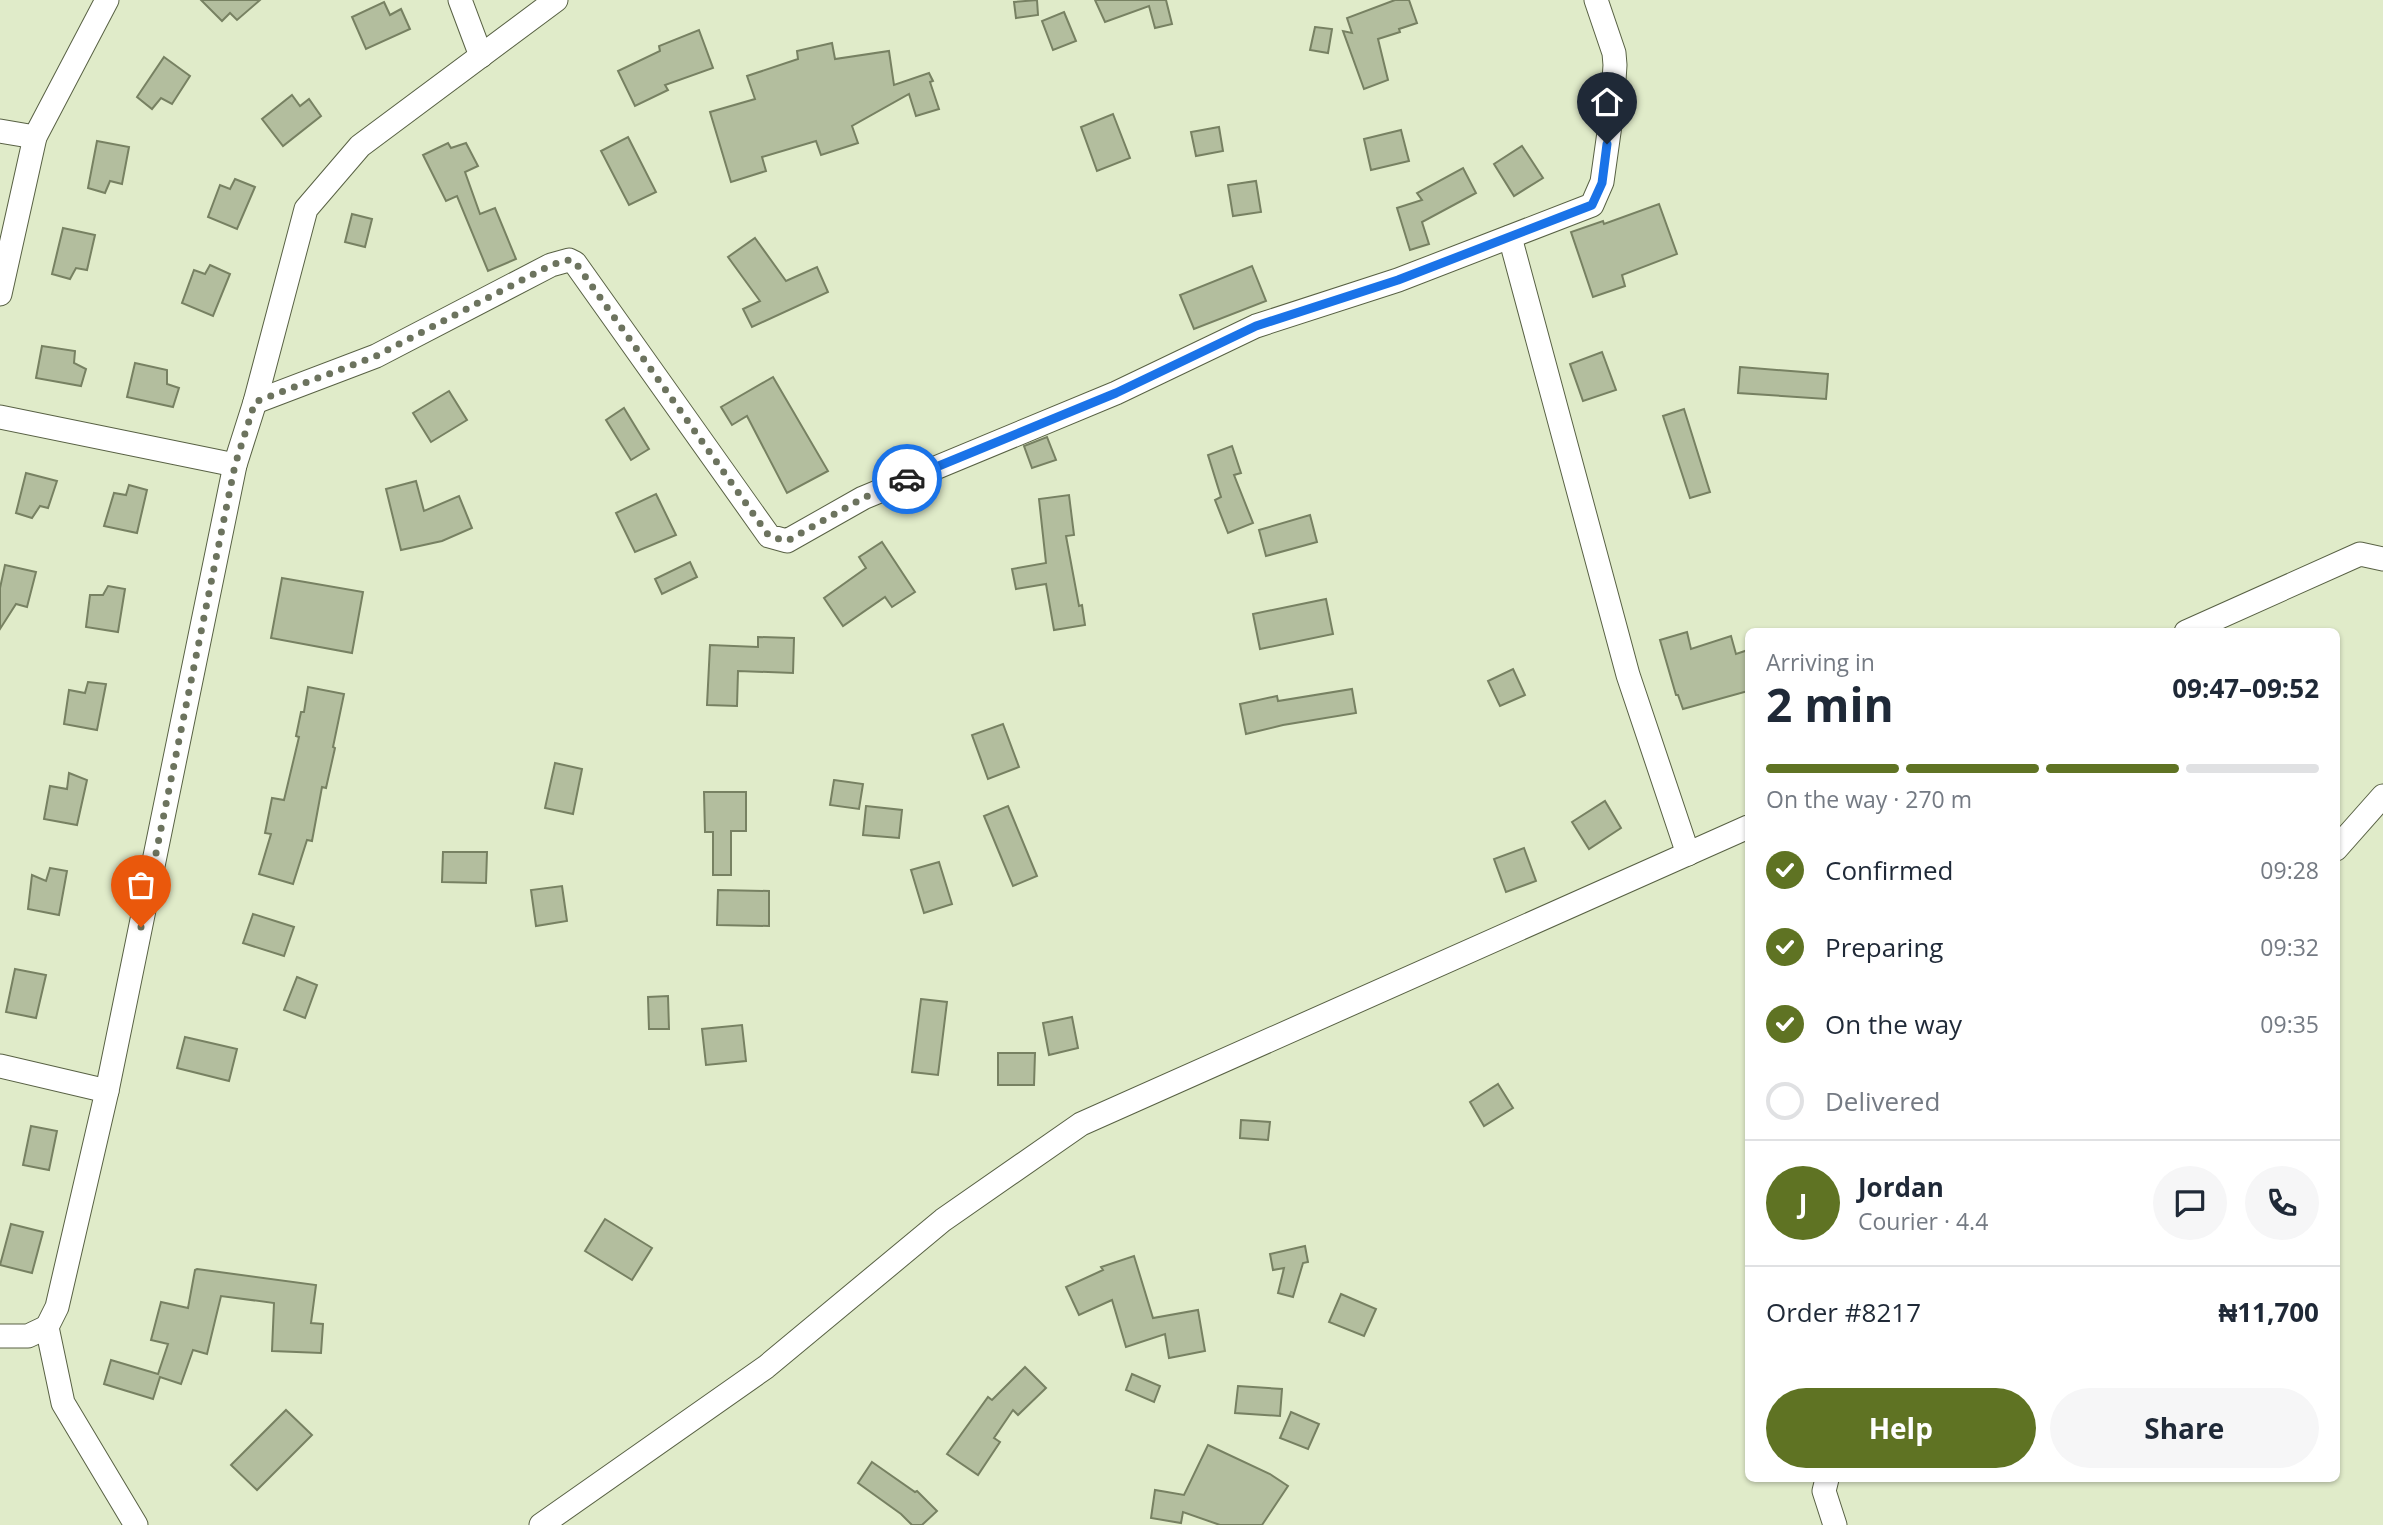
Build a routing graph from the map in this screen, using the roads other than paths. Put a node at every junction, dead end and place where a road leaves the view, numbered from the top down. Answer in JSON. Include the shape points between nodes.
{"nodes":[{"id":1,"x":107,"y":0,"type":"edge"},
{"id":2,"x":460,"y":0,"type":"edge"},
{"id":3,"x":556,"y":0,"type":"edge"},
{"id":4,"x":1596,"y":0,"type":"edge"},
{"id":5,"x":481,"y":56,"type":"junction"},
{"id":6,"x":0,"y":131,"type":"edge"},
{"id":7,"x":35,"y":137,"type":"junction"},
{"id":8,"x":1510,"y":237,"type":"junction"},
{"id":9,"x":0,"y":294,"type":"edge"},
{"id":10,"x":255,"y":402,"type":"junction"},
{"id":11,"x":0,"y":417,"type":"edge"},
{"id":12,"x":235,"y":465,"type":"junction"},
{"id":13,"x":2383,"y":559,"type":"edge"},
{"id":14,"x":2195,"y":628,"type":"edge"},
{"id":15,"x":2383,"y":796,"type":"edge"},
{"id":16,"x":1745,"y":828,"type":"edge"},
{"id":17,"x":2340,"y":844,"type":"edge"},
{"id":18,"x":1688,"y":854,"type":"junction"},
{"id":19,"x":0,"y":1066,"type":"edge"},
{"id":20,"x":107,"y":1090,"type":"junction"},
{"id":21,"x":47,"y":1327,"type":"junction"},
{"id":22,"x":0,"y":1336,"type":"edge"},
{"id":23,"x":1826,"y":1482,"type":"edge"},
{"id":24,"x":136,"y":1525,"type":"edge"},
{"id":25,"x":541,"y":1525,"type":"edge"},
{"id":26,"x":1835,"y":1525,"type":"edge"}],
"edges":[{"from":1,"to":7,"type":"street"},
{"from":2,"to":5,"type":"street"},
{"from":3,"to":5,"type":"street"},
{"from":4,"to":8,"type":"street","via":[[1615,65],[1602,183],[1592,205]]},
{"from":5,"to":10,"type":"street","via":[[360,145],[306,209]]},
{"from":6,"to":7,"type":"street"},
{"from":7,"to":9,"type":"street"},
{"from":8,"to":10,"type":"street","via":[[1398,280],[1256,326],[1116,393],[863,498],[787,541],[769,536],[575,262],[569,260],[551,265],[376,356]]},
{"from":8,"to":18,"type":"street","via":[[1628,676]]},
{"from":10,"to":12,"type":"street"},
{"from":11,"to":12,"type":"street"},
{"from":12,"to":20,"type":"street"},
{"from":13,"to":14,"type":"street","via":[[2360,554]]},
{"from":15,"to":17,"type":"street"},
{"from":16,"to":18,"type":"street"},
{"from":18,"to":25,"type":"street","via":[[1081,1124],[943,1220],[766,1367]]},
{"from":19,"to":20,"type":"street"},
{"from":20,"to":21,"type":"street","via":[[57,1307]]},
{"from":21,"to":22,"type":"street","via":[[28,1336]]},
{"from":21,"to":24,"type":"street","via":[[63,1403]]},
{"from":23,"to":26,"type":"street","via":[[1824,1491]]}]}
